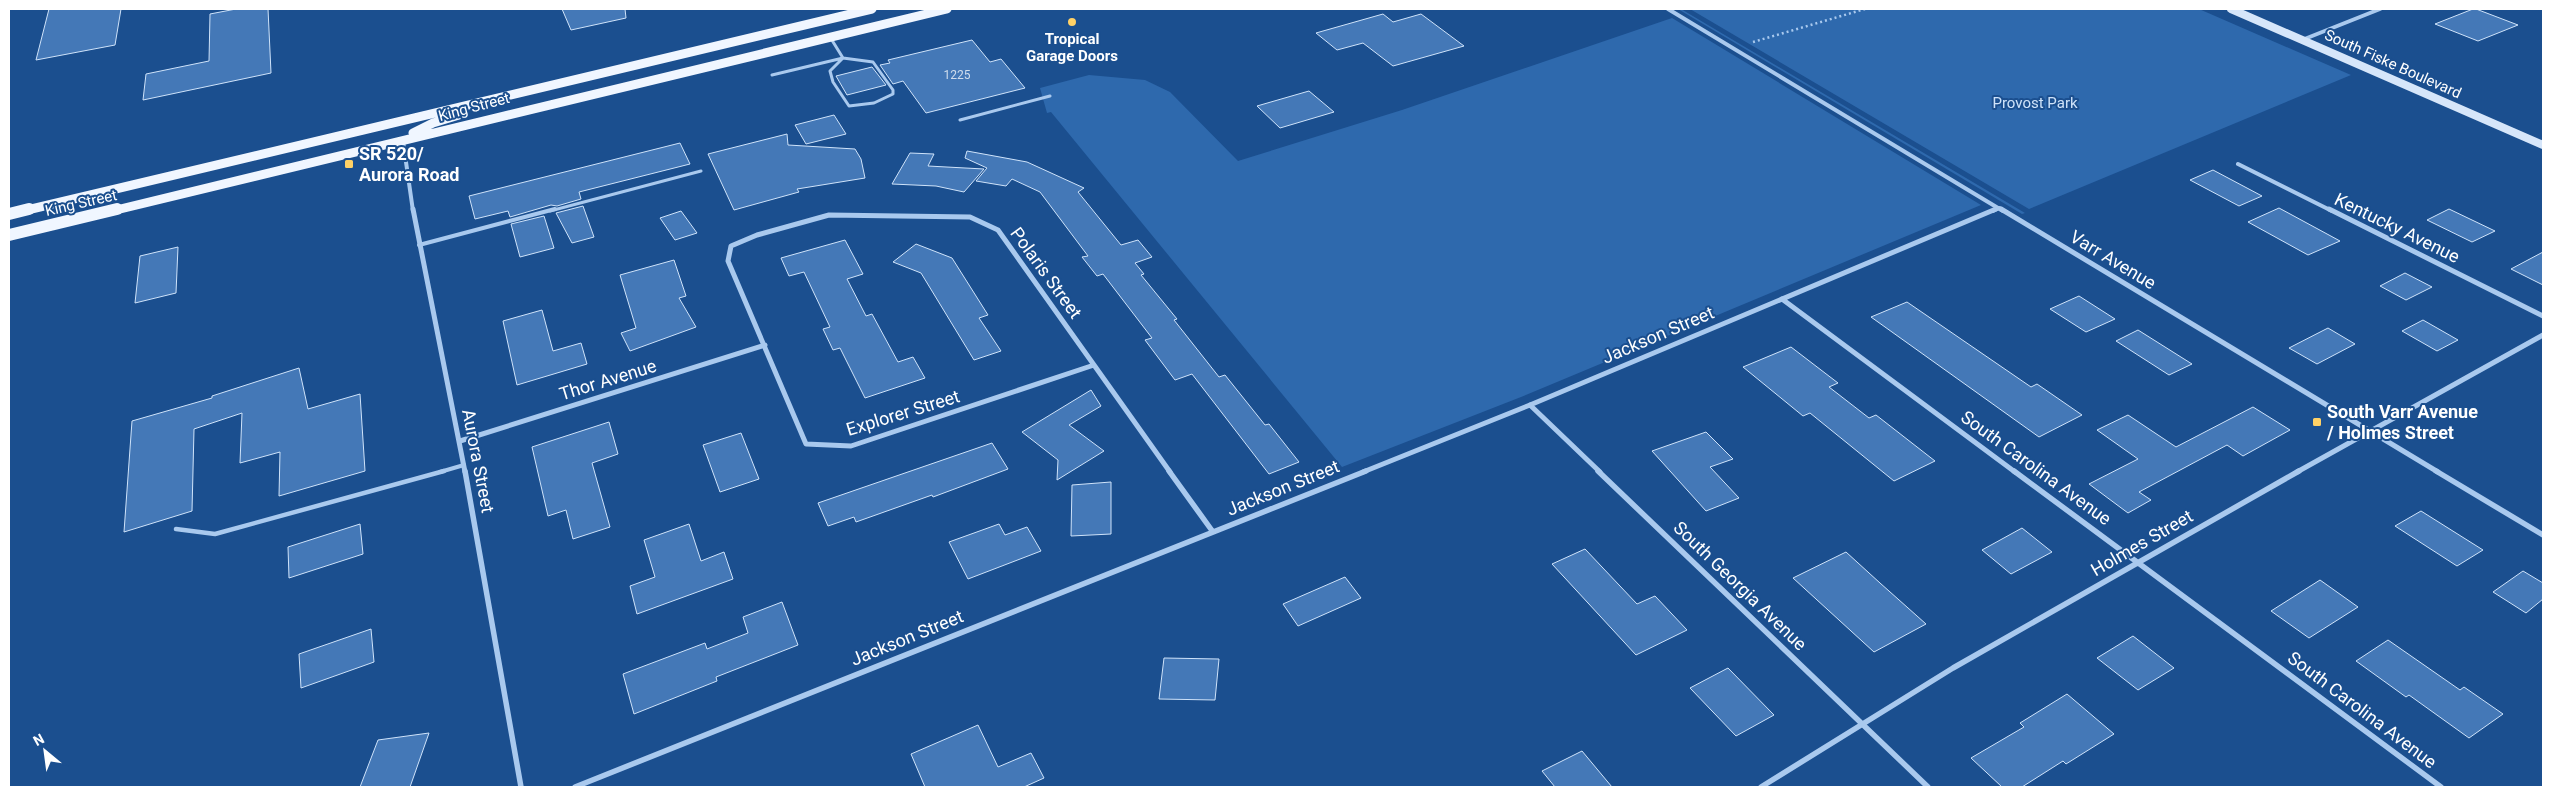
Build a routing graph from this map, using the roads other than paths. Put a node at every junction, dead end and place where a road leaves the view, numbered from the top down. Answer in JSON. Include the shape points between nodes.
{"nodes":[{"id":1,"x":872,"y":9,"type":"edge"},
{"id":2,"x":948,"y":9,"type":"edge"},
{"id":3,"x":1668,"y":9,"type":"edge"},
{"id":4,"x":2231,"y":9,"type":"edge"},
{"id":5,"x":2380,"y":9,"type":"edge"},
{"id":6,"x":815,"y":22,"type":"junction"},
{"id":7,"x":828,"y":36,"type":"junction"},
{"id":8,"x":2302,"y":40,"type":"junction"},
{"id":9,"x":843,"y":58,"type":"junction"},
{"id":10,"x":772,"y":75,"type":"dead end"},
{"id":11,"x":580,"y":78,"type":"junction"},
{"id":12,"x":650,"y":78,"type":"junction"},
{"id":13,"x":1050,"y":96,"type":"dead end"},
{"id":14,"x":960,"y":120,"type":"dead end"},
{"id":15,"x":403,"y":141,"type":"junction"},
{"id":16,"x":2543,"y":145,"type":"edge"},
{"id":17,"x":2238,"y":164,"type":"dead end"},
{"id":18,"x":701,"y":172,"type":"dead end"},
{"id":19,"x":1998,"y":208,"type":"junction"},
{"id":20,"x":9,"y":214,"type":"edge"},
{"id":21,"x":9,"y":235,"type":"edge"},
{"id":22,"x":419,"y":244,"type":"junction"},
{"id":23,"x":731,"y":246,"type":"joint"},
{"id":24,"x":1782,"y":299,"type":"junction"},
{"id":25,"x":2543,"y":316,"type":"edge"},
{"id":26,"x":2543,"y":335,"type":"edge"},
{"id":27,"x":765,"y":345,"type":"junction"},
{"id":28,"x":1095,"y":365,"type":"junction"},
{"id":29,"x":1530,"y":405,"type":"junction"},
{"id":30,"x":2372,"y":431,"type":"junction"},
{"id":31,"x":460,"y":441,"type":"junction"},
{"id":32,"x":464,"y":465,"type":"junction"},
{"id":33,"x":176,"y":529,"type":"dead end"},
{"id":34,"x":1213,"y":532,"type":"junction"},
{"id":35,"x":2543,"y":535,"type":"edge"},
{"id":36,"x":2138,"y":562,"type":"junction"},
{"id":37,"x":1861,"y":723,"type":"junction"},
{"id":38,"x":521,"y":787,"type":"edge"},
{"id":39,"x":575,"y":787,"type":"edge"},
{"id":40,"x":1761,"y":787,"type":"edge"},
{"id":41,"x":1928,"y":787,"type":"edge"},
{"id":42,"x":2441,"y":787,"type":"edge"}],
"edges":[{"from":1,"to":6,"type":"main road","name":"King Street"},
{"from":2,"to":7,"type":"main road","name":"King Street"},
{"from":3,"to":19,"type":"street","name":"Varr Avenue"},
{"from":4,"to":8,"type":"main road","name":"South Fiske Boulevard"},
{"from":5,"to":8,"type":"street"},
{"from":6,"to":11,"type":"main road","name":"King Street"},
{"from":6,"to":12,"type":"main road","via":[[776,41],[667,66]]},
{"from":7,"to":9,"type":"lane"},
{"from":7,"to":12,"type":"main road","name":"King Street"},
{"from":8,"to":16,"type":"main road","name":"South Fiske Boulevard"},
{"from":9,"to":9,"type":"lane","via":[[830,71],[833,82],[849,106],[874,103],[893,94],[873,62]]},
{"from":9,"to":10,"type":"lane"},
{"from":11,"to":15,"type":"main road","via":[[560,89],[433,123],[416,130]]},
{"from":11,"to":20,"type":"main road","name":"King Street"},
{"from":12,"to":15,"type":"main road","name":"King Street"},
{"from":13,"to":14,"type":"lane"},
{"from":15,"to":21,"type":"main road","name":"King Street"},
{"from":15,"to":22,"type":"street","name":"Aurora Street"},
{"from":17,"to":25,"type":"street","name":"Kentucky Avenue"},
{"from":18,"to":22,"type":"lane"},
{"from":19,"to":24,"type":"street","name":"Jackson Street"},
{"from":19,"to":30,"type":"street","name":"Varr Avenue"},
{"from":22,"to":31,"type":"street","name":"Aurora Street"},
{"from":23,"to":27,"type":"street","name":"Explorer Street","via":[[728,262]]},
{"from":23,"to":28,"type":"street","name":"Polaris Street","via":[[757,235],[829,215],[970,217],[998,230]]},
{"from":24,"to":29,"type":"street","name":"Jackson Street"},
{"from":24,"to":36,"type":"street","name":"South Carolina Avenue"},
{"from":26,"to":30,"type":"street","name":"Holmes Street"},
{"from":27,"to":28,"type":"street","name":"Explorer Street","via":[[806,444],[851,446]]},
{"from":27,"to":31,"type":"street","name":"Thor Avenue"},
{"from":28,"to":34,"type":"street","name":"Polaris Street"},
{"from":29,"to":34,"type":"street","name":"Jackson Street"},
{"from":29,"to":37,"type":"street","name":"South Georgia Avenue"},
{"from":30,"to":35,"type":"street","name":"Varr Avenue"},
{"from":30,"to":36,"type":"street","name":"Holmes Street"},
{"from":31,"to":32,"type":"street","name":"Aurora Street"},
{"from":32,"to":33,"type":"lane","via":[[215,534]]},
{"from":32,"to":38,"type":"street","name":"Aurora Street"},
{"from":34,"to":39,"type":"street","name":"Jackson Street"},
{"from":36,"to":37,"type":"street","name":"Holmes Street"},
{"from":36,"to":42,"type":"street","name":"South Carolina Avenue"},
{"from":37,"to":40,"type":"street","name":"Holmes Street"},
{"from":37,"to":41,"type":"street","name":"South Georgia Avenue"}]}
